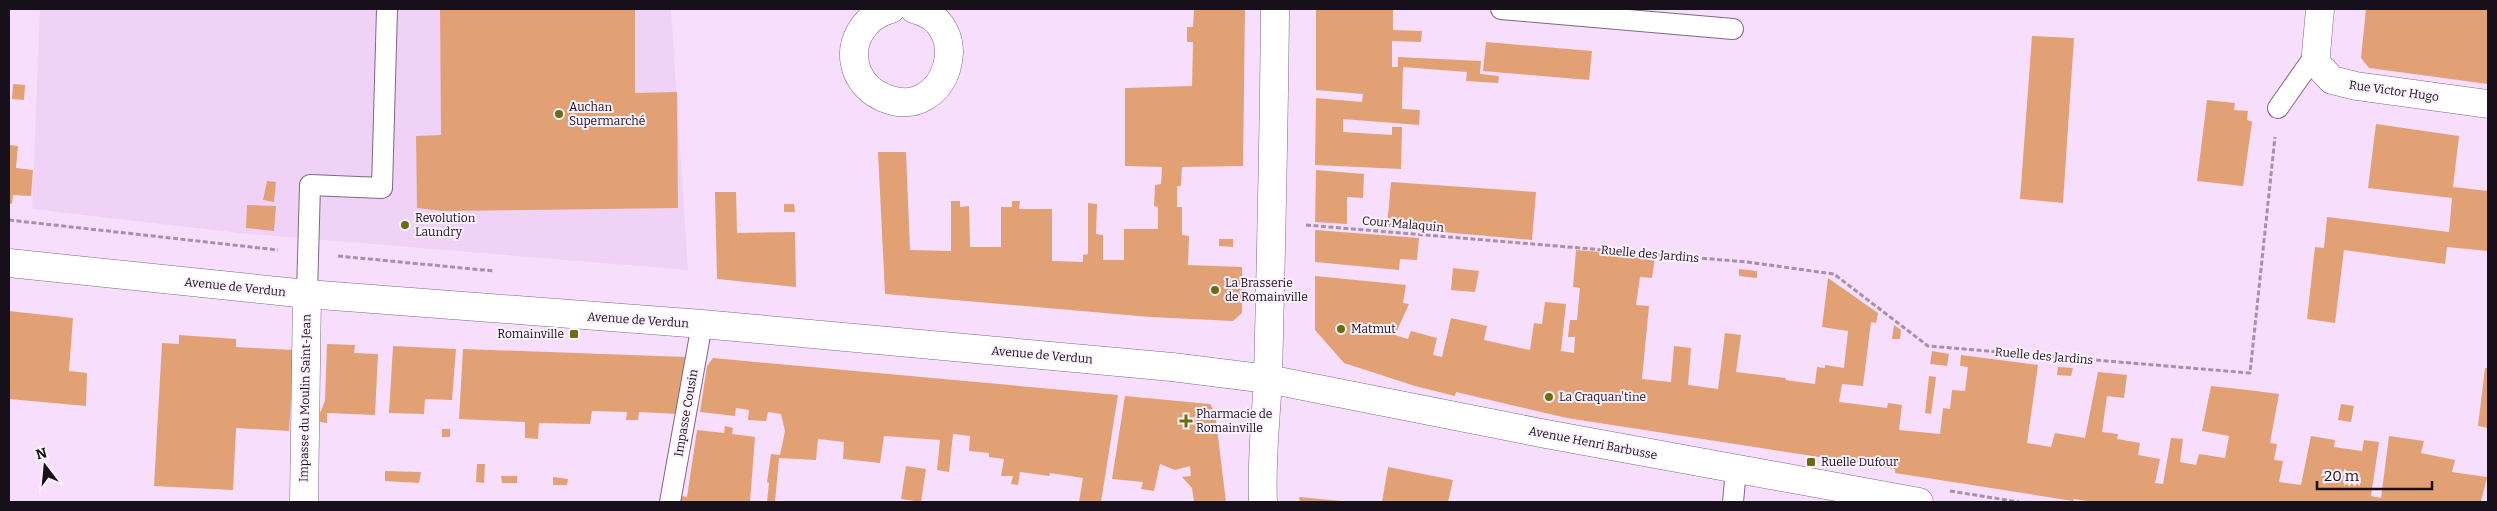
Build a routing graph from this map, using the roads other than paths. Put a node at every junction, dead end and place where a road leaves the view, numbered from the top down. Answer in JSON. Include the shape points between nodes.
{"nodes":[{"id":1,"x":387,"y":9,"type":"edge"},
{"id":2,"x":891,"y":9,"type":"edge"},
{"id":3,"x":914,"y":9,"type":"edge"},
{"id":4,"x":1275,"y":9,"type":"edge"},
{"id":5,"x":1501,"y":9,"type":"edge"},
{"id":6,"x":2320,"y":9,"type":"edge"},
{"id":7,"x":1733,"y":29,"type":"dead end"},
{"id":8,"x":2316,"y":54,"type":"junction"},
{"id":9,"x":2488,"y":104,"type":"edge"},
{"id":10,"x":2278,"y":108,"type":"road end"},
{"id":11,"x":9,"y":263,"type":"edge"},
{"id":12,"x":307,"y":294,"type":"junction"},
{"id":13,"x":702,"y":324,"type":"junction"},
{"id":14,"x":1268,"y":379,"type":"junction"},
{"id":15,"x":1736,"y":469,"type":"junction"},
{"id":16,"x":304,"y":502,"type":"edge"},
{"id":17,"x":670,"y":502,"type":"edge"},
{"id":18,"x":1263,"y":502,"type":"edge"},
{"id":19,"x":1733,"y":502,"type":"edge"},
{"id":20,"x":1919,"y":502,"type":"edge"}],
"edges":[{"from":1,"to":12,"type":"lane","via":[[382,188],[310,186]]},
{"from":2,"to":3,"type":"main road","via":[[872,18],[864,26],[855,48],[855,60],[863,82],[871,91],[893,101],[904,102],[927,95],[936,87],[944,78],[950,55],[949,43],[937,22]]},
{"from":4,"to":14,"type":"main road"},
{"from":5,"to":7,"type":"lane"},
{"from":6,"to":8,"type":"main road"},
{"from":8,"to":9,"type":"main road","name":"Rue Victor Hugo","via":[[2322,72],[2342,83]]},
{"from":8,"to":10,"type":"lane"},
{"from":11,"to":12,"type":"main road","name":"Avenue de Verdun"},
{"from":12,"to":13,"type":"main road","name":"Avenue de Verdun"},
{"from":12,"to":16,"type":"main road","name":"Impasse du Moulin Saint-Jean"},
{"from":13,"to":14,"type":"main road","name":"Avenue de Verdun","via":[[1172,367]]},
{"from":13,"to":17,"type":"lane","name":"Impasse Cousin"},
{"from":14,"to":15,"type":"main road","name":"Avenue Henri Barbusse"},
{"from":14,"to":18,"type":"main road","via":[[1262,462]]},
{"from":15,"to":19,"type":"lane"},
{"from":15,"to":20,"type":"main road","name":"Avenue Henri Barbusse"}]}
